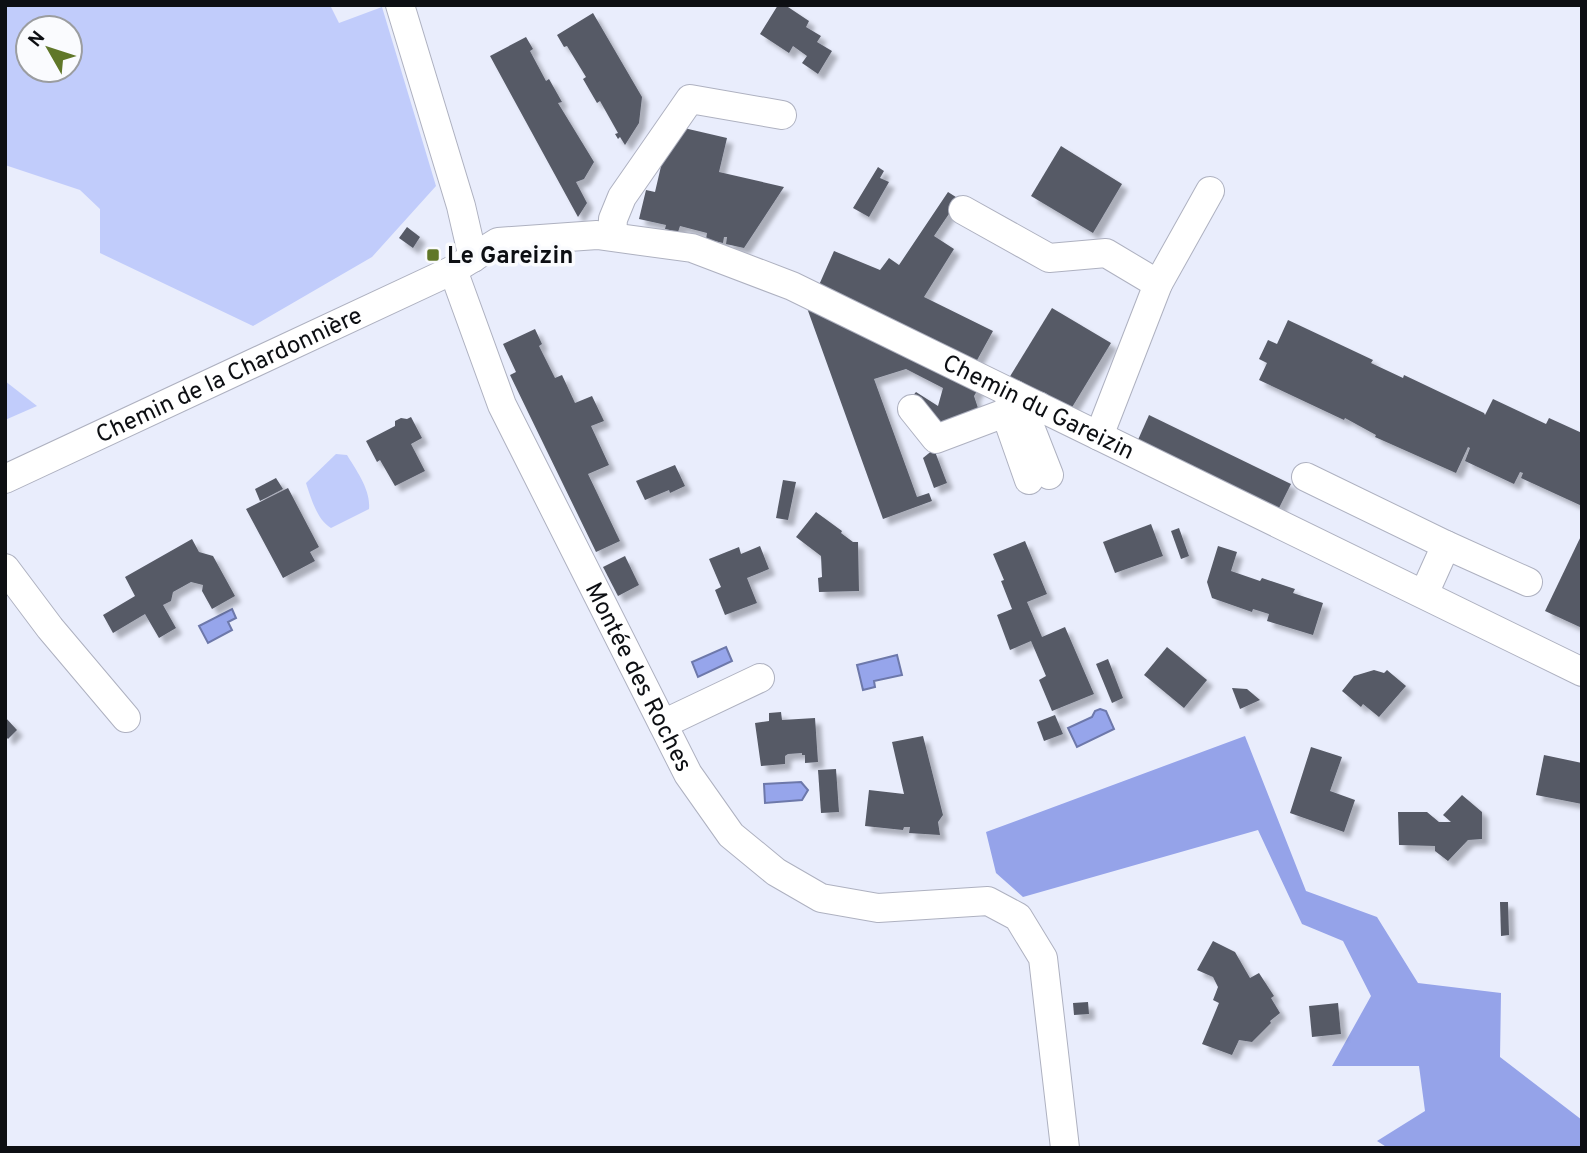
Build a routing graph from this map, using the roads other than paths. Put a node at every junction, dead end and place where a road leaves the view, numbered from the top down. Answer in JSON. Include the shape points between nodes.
{"nodes":[{"id":1,"x":400,"y":5,"type":"edge"},
{"id":2,"x":782,"y":115,"type":"dead end"},
{"id":3,"x":1210,"y":191,"type":"dead end"},
{"id":4,"x":963,"y":210,"type":"dead end"},
{"id":5,"x":612,"y":236,"type":"junction"},
{"id":6,"x":463,"y":264,"type":"junction"},
{"id":7,"x":1158,"y":284,"type":"junction"},
{"id":8,"x":1019,"y":405,"type":"junction"},
{"id":9,"x":912,"y":409,"type":"dead end"},
{"id":10,"x":1099,"y":436,"type":"junction"},
{"id":11,"x":1039,"y":477,"type":"dead end"},
{"id":12,"x":1306,"y":477,"type":"dead end"},
{"id":13,"x":5,"y":480,"type":"edge"},
{"id":14,"x":1446,"y":545,"type":"junction"},
{"id":15,"x":5,"y":568,"type":"edge"},
{"id":16,"x":1528,"y":582,"type":"dead end"},
{"id":17,"x":1424,"y":594,"type":"junction"},
{"id":18,"x":1582,"y":672,"type":"edge"},
{"id":19,"x":760,"y":678,"type":"dead end"},
{"id":20,"x":126,"y":718,"type":"dead end"},
{"id":21,"x":663,"y":724,"type":"junction"},
{"id":22,"x":1065,"y":1148,"type":"edge"}],
"edges":[{"from":1,"to":6,"type":"street","name":"Montée des Roches","via":[[461,206]]},
{"from":2,"to":5,"type":"street","via":[[690,99],[622,197]]},
{"from":3,"to":7,"type":"street"},
{"from":4,"to":7,"type":"street","via":[[1049,258],[1106,253]]},
{"from":5,"to":6,"type":"street","name":"Chemin du Gareizin","via":[[498,242]]},
{"from":5,"to":8,"type":"street","name":"Chemin du Gareizin","via":[[692,248],[792,286]]},
{"from":6,"to":13,"type":"street","name":"Chemin de la Chardonnière"},
{"from":6,"to":21,"type":"street","name":"Montée des Roches","via":[[502,405]]},
{"from":7,"to":10,"type":"street"},
{"from":8,"to":9,"type":"street","via":[[936,439]]},
{"from":8,"to":10,"type":"street","name":"Chemin du Gareizin"},
{"from":8,"to":11,"type":"street","via":[[1029,424]]},
{"from":10,"to":17,"type":"street","name":"Chemin du Gareizin"},
{"from":12,"to":14,"type":"street"},
{"from":14,"to":16,"type":"street"},
{"from":14,"to":17,"type":"street"},
{"from":15,"to":20,"type":"street"},
{"from":17,"to":18,"type":"street","name":"Chemin du Gareizin"},
{"from":19,"to":21,"type":"street"},
{"from":21,"to":22,"type":"street","name":"Montée des Roches","via":[[688,774],[731,835],[776,872],[821,898],[878,908],[988,901],[1018,917],[1043,958]]}]}
